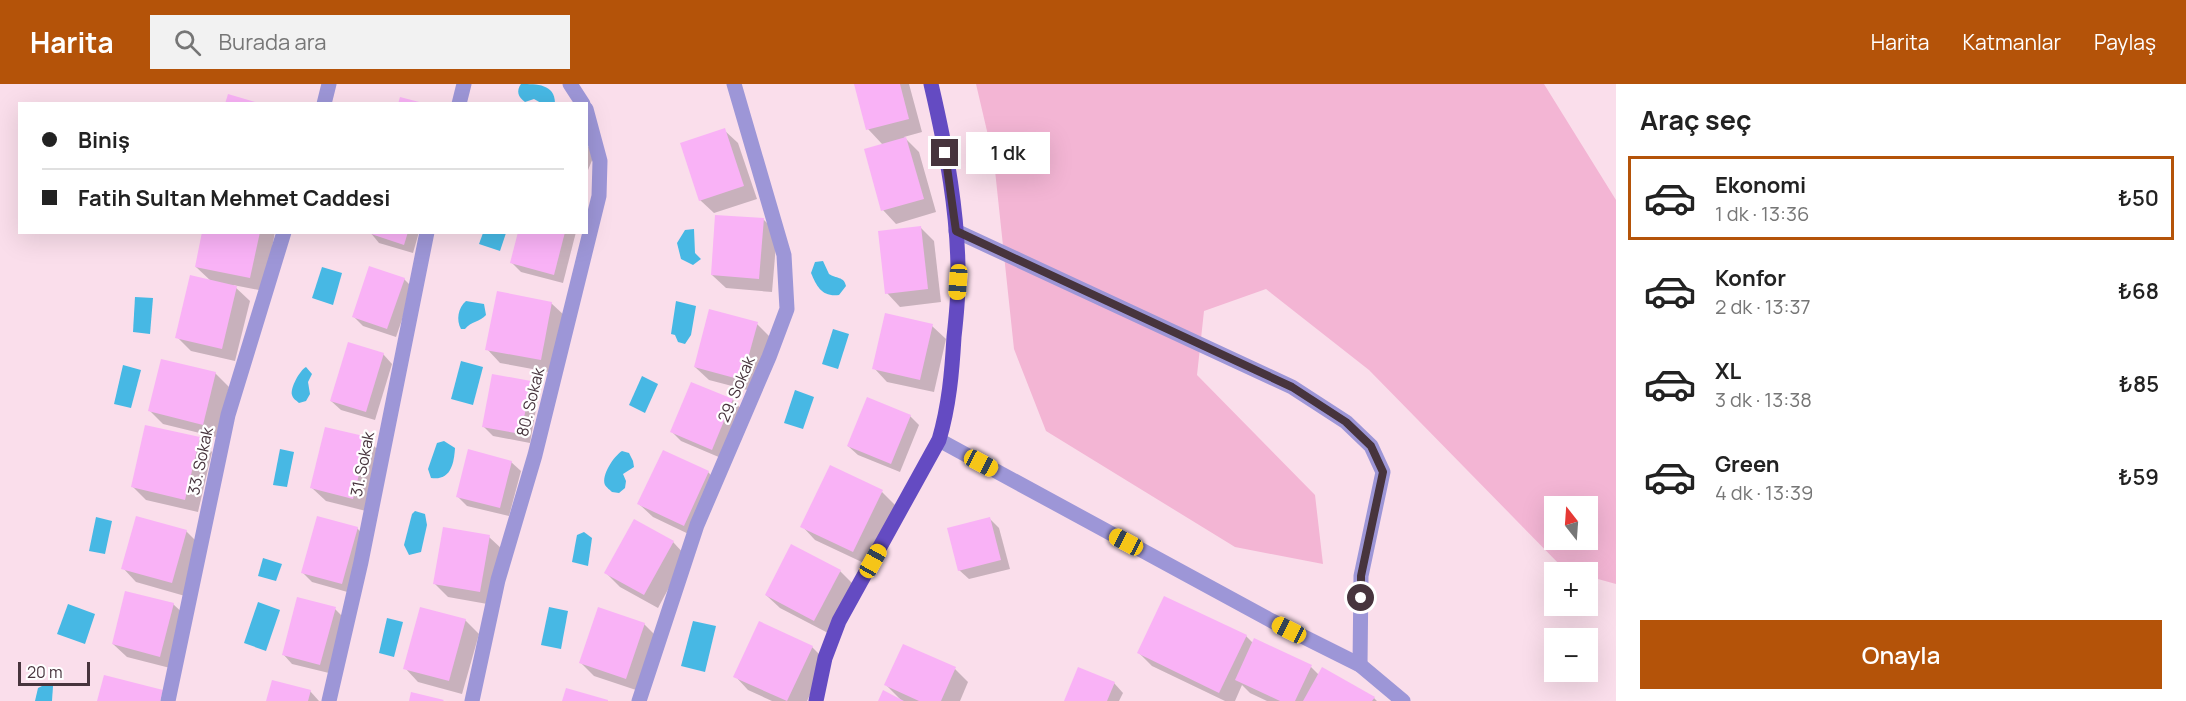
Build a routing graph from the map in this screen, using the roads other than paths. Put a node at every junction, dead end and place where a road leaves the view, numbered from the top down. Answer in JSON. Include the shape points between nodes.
{"nodes":[{"id":1,"x":329,"y":84,"type":"edge"},
{"id":2,"x":464,"y":84,"type":"edge"},
{"id":3,"x":570,"y":84,"type":"edge"},
{"id":4,"x":734,"y":84,"type":"edge"},
{"id":5,"x":931,"y":84,"type":"edge"},
{"id":6,"x":324,"y":102,"type":"edge"},
{"id":7,"x":460,"y":102,"type":"edge"},
{"id":8,"x":582,"y":102,"type":"edge"},
{"id":9,"x":588,"y":116,"type":"edge"},
{"id":10,"x":956,"y":231,"type":"junction"},
{"id":11,"x":283,"y":234,"type":"edge"},
{"id":12,"x":427,"y":234,"type":"edge"},
{"id":13,"x":939,"y":440,"type":"junction"},
{"id":14,"x":1360,"y":665,"type":"junction"},
{"id":15,"x":168,"y":701,"type":"edge"},
{"id":16,"x":328,"y":701,"type":"edge"},
{"id":17,"x":472,"y":701,"type":"edge"},
{"id":18,"x":639,"y":701,"type":"edge"},
{"id":19,"x":816,"y":701,"type":"edge"},
{"id":20,"x":1403,"y":701,"type":"edge"}],
"edges":[{"from":1,"to":6,"type":"street"},
{"from":2,"to":7,"type":"street"},
{"from":3,"to":8,"type":"street"},
{"from":4,"to":18,"type":"street","name":"29. Sokak","via":[[784,255],[787,309],[697,525]]},
{"from":5,"to":10,"type":"main road"},
{"from":9,"to":17,"type":"street","name":"80. Sokak","via":[[600,161],[599,196],[535,455],[498,580]]},
{"from":10,"to":13,"type":"main road","via":[[958,282],[952,372]]},
{"from":10,"to":14,"type":"street","via":[[1292,387],[1346,422],[1371,446],[1383,472],[1361,576]]},
{"from":11,"to":15,"type":"street","name":"33. Sokak","via":[[228,415]]},
{"from":12,"to":16,"type":"street","name":"31. Sokak","via":[[361,562]]},
{"from":13,"to":14,"type":"street"},
{"from":13,"to":19,"type":"main road","via":[[840,621],[825,658]]},
{"from":14,"to":20,"type":"street"}]}
